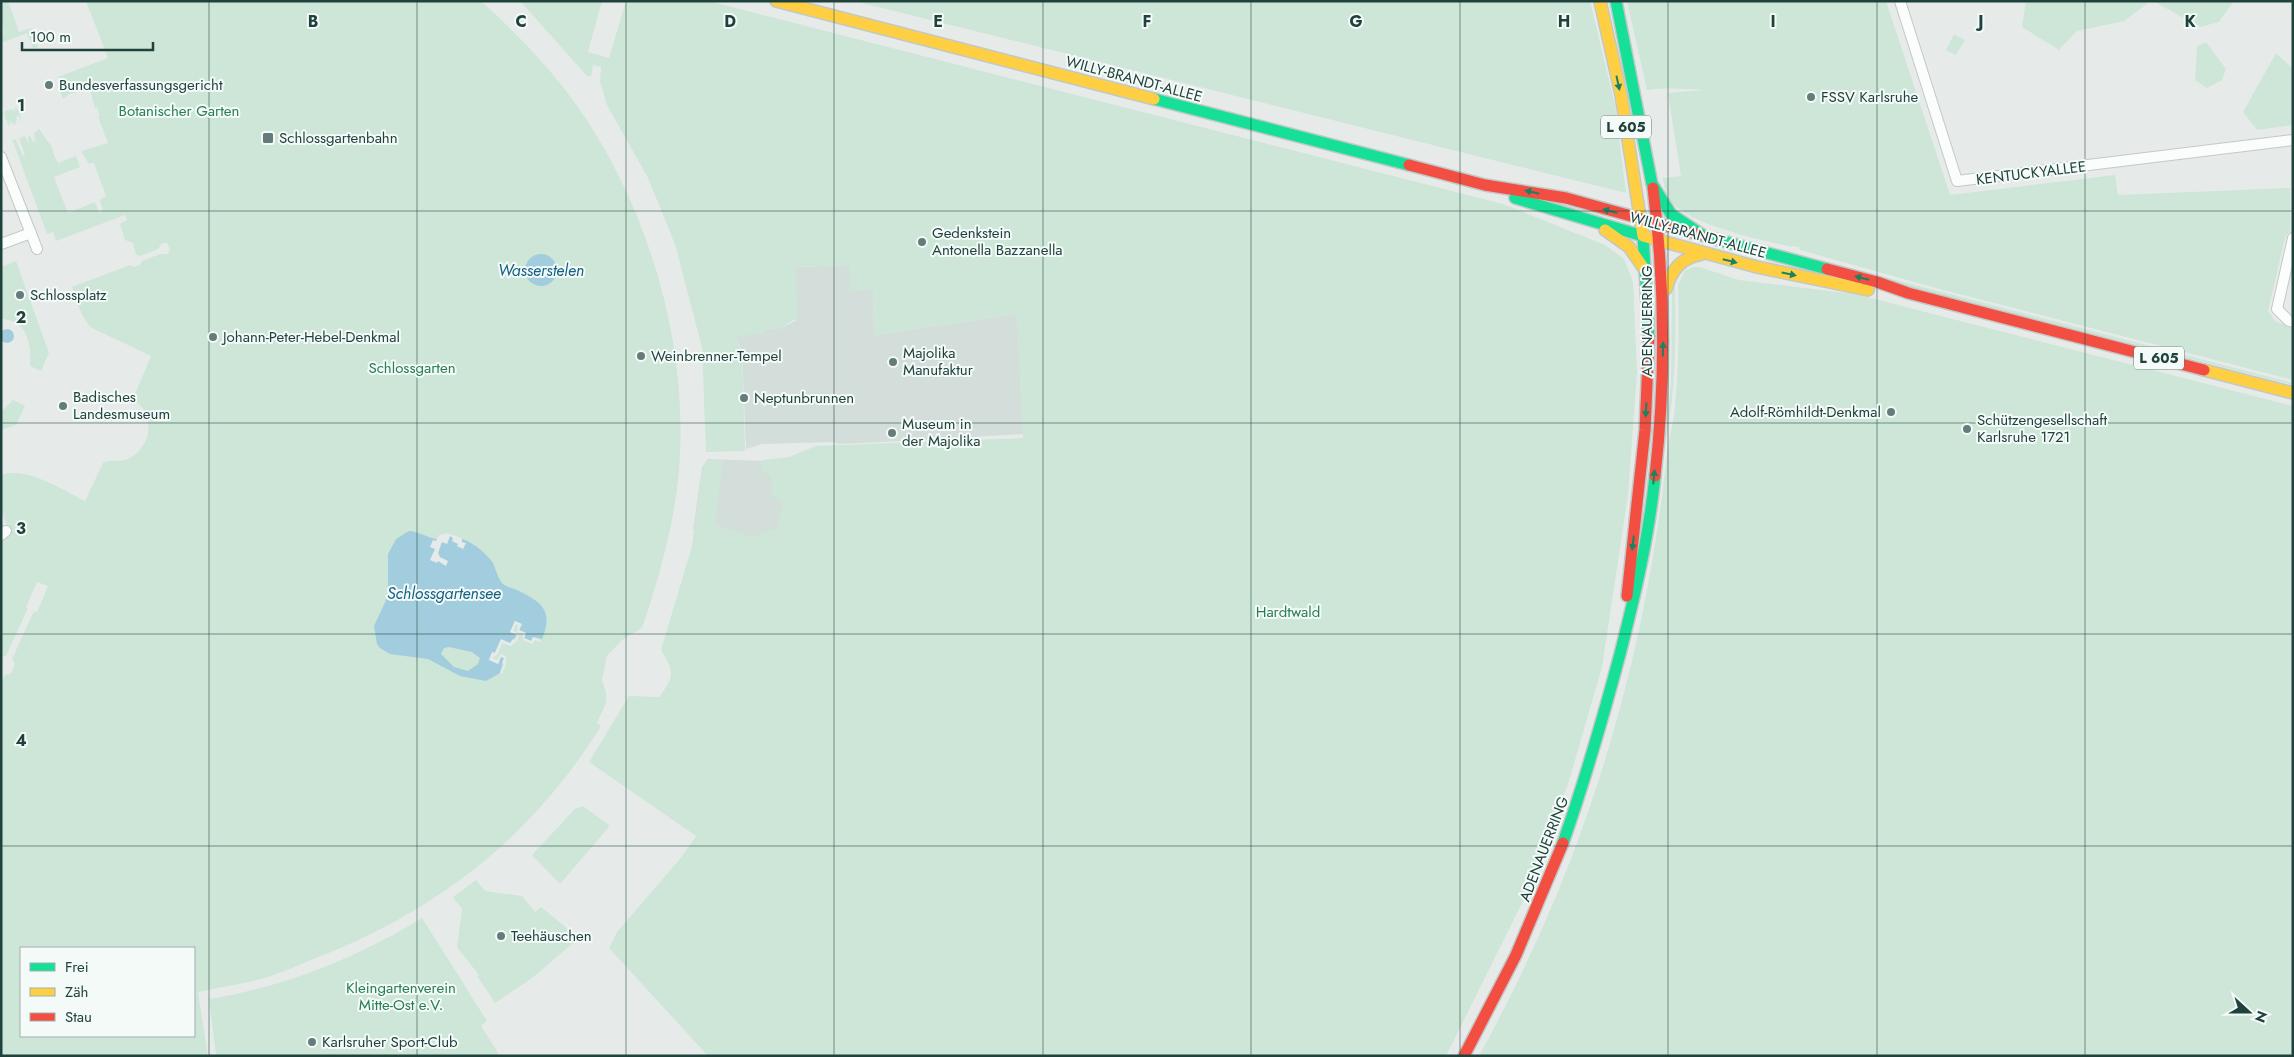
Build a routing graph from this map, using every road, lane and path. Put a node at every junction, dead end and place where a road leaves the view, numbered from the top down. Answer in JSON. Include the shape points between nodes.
{"nodes":[{"id":1,"x":776,"y":1,"type":"edge"},
{"id":2,"x":1600,"y":1,"type":"edge"},
{"id":3,"x":1616,"y":1,"type":"edge"},
{"id":4,"x":1900,"y":1,"type":"edge"},
{"id":5,"x":2293,"y":140,"type":"edge"},
{"id":6,"x":1,"y":156,"type":"edge"},
{"id":7,"x":1652,"y":184,"type":"junction"},
{"id":8,"x":1485,"y":185,"type":"junction"},
{"id":9,"x":1641,"y":220,"type":"junction"},
{"id":10,"x":1592,"y":221,"type":"junction"},
{"id":11,"x":1658,"y":224,"type":"junction"},
{"id":12,"x":31,"y":233,"type":"junction"},
{"id":13,"x":1643,"y":236,"type":"junction"},
{"id":14,"x":1704,"y":236,"type":"junction"},
{"id":15,"x":2293,"y":238,"type":"edge"},
{"id":16,"x":1660,"y":242,"type":"junction"},
{"id":17,"x":1,"y":244,"type":"edge"},
{"id":18,"x":37,"y":249,"type":"dead end"},
{"id":19,"x":1702,"y":254,"type":"junction"},
{"id":20,"x":1647,"y":274,"type":"junction"},
{"id":21,"x":1908,"y":294,"type":"junction"},
{"id":22,"x":1663,"y":300,"type":"junction"},
{"id":23,"x":2293,"y":322,"type":"edge"},
{"id":24,"x":2293,"y":393,"type":"edge"},
{"id":25,"x":1623,"y":642,"type":"junction"},
{"id":26,"x":1464,"y":1056,"type":"edge"}],
"edges":[{"from":1,"to":8,"type":"main road","name":"WILLY-BRANDT-ALLEE"},
{"from":2,"to":9,"type":"main road","name":"ADENAUERRING","number":"L 605","one_way":true,"via":[[1621,95]]},
{"from":3,"to":7,"type":"main road","name":"ADENAUERRING","number":"L 605"},
{"from":4,"to":5,"type":"street","name":"KENTUCKYALLEE","via":[[1957,181]]},
{"from":6,"to":12,"type":"street"},
{"from":7,"to":11,"type":"main road","name":"ADENAUERRING","number":"L 605"},
{"from":7,"to":14,"type":"main road","via":[[1673,216]]},
{"from":9,"to":8,"type":"main road","name":"WILLY-BRANDT-ALLEE","one_way":true,"via":[[1510,187]]},
{"from":8,"to":10,"type":"main road","name":"WILLY-BRANDT-ALLEE","via":[[1508,196]]},
{"from":9,"to":11,"type":"main road","name":"WILLY-BRANDT-ALLEE"},
{"from":9,"to":13,"type":"main road","name":"ADENAUERRING","number":"L 605"},
{"from":10,"to":13,"type":"main road","name":"WILLY-BRANDT-ALLEE"},
{"from":10,"to":20,"type":"main road","via":[[1629,247]]},
{"from":11,"to":14,"type":"main road","name":"WILLY-BRANDT-ALLEE","number":"L 605"},
{"from":11,"to":16,"type":"main road","name":"ADENAUERRING"},
{"from":12,"to":17,"type":"street"},
{"from":12,"to":18,"type":"street"},
{"from":13,"to":16,"type":"main road","name":"WILLY-BRANDT-ALLEE","number":"L 605"},
{"from":13,"to":20,"type":"main road","name":"ADENAUERRING"},
{"from":21,"to":14,"type":"main road","name":"WILLY-BRANDT-ALLEE","number":"L 605","one_way":true,"via":[[1877,282]]},
{"from":15,"to":23,"type":"street","via":[[2277,309]]},
{"from":16,"to":19,"type":"main road","name":"WILLY-BRANDT-ALLEE","number":"L 605"},
{"from":16,"to":22,"type":"main road","name":"ADENAUERRING"},
{"from":19,"to":21,"type":"main road","name":"WILLY-BRANDT-ALLEE","number":"L 605","one_way":true,"via":[[1872,291]]},
{"from":19,"to":22,"type":"main road","via":[[1685,258],[1674,268]]},
{"from":20,"to":25,"type":"main road","name":"ADENAUERRING","one_way":true,"via":[[1649,327],[1645,429]]},
{"from":21,"to":24,"type":"main road","name":"WILLY-BRANDT-ALLEE","number":"L 605"},
{"from":25,"to":22,"type":"main road","name":"ADENAUERRING","one_way":true,"via":[[1638,586],[1652,496],[1660,416]]},
{"from":25,"to":26,"type":"main road","name":"ADENAUERRING","via":[[1595,750],[1561,852],[1515,958]]}]}
